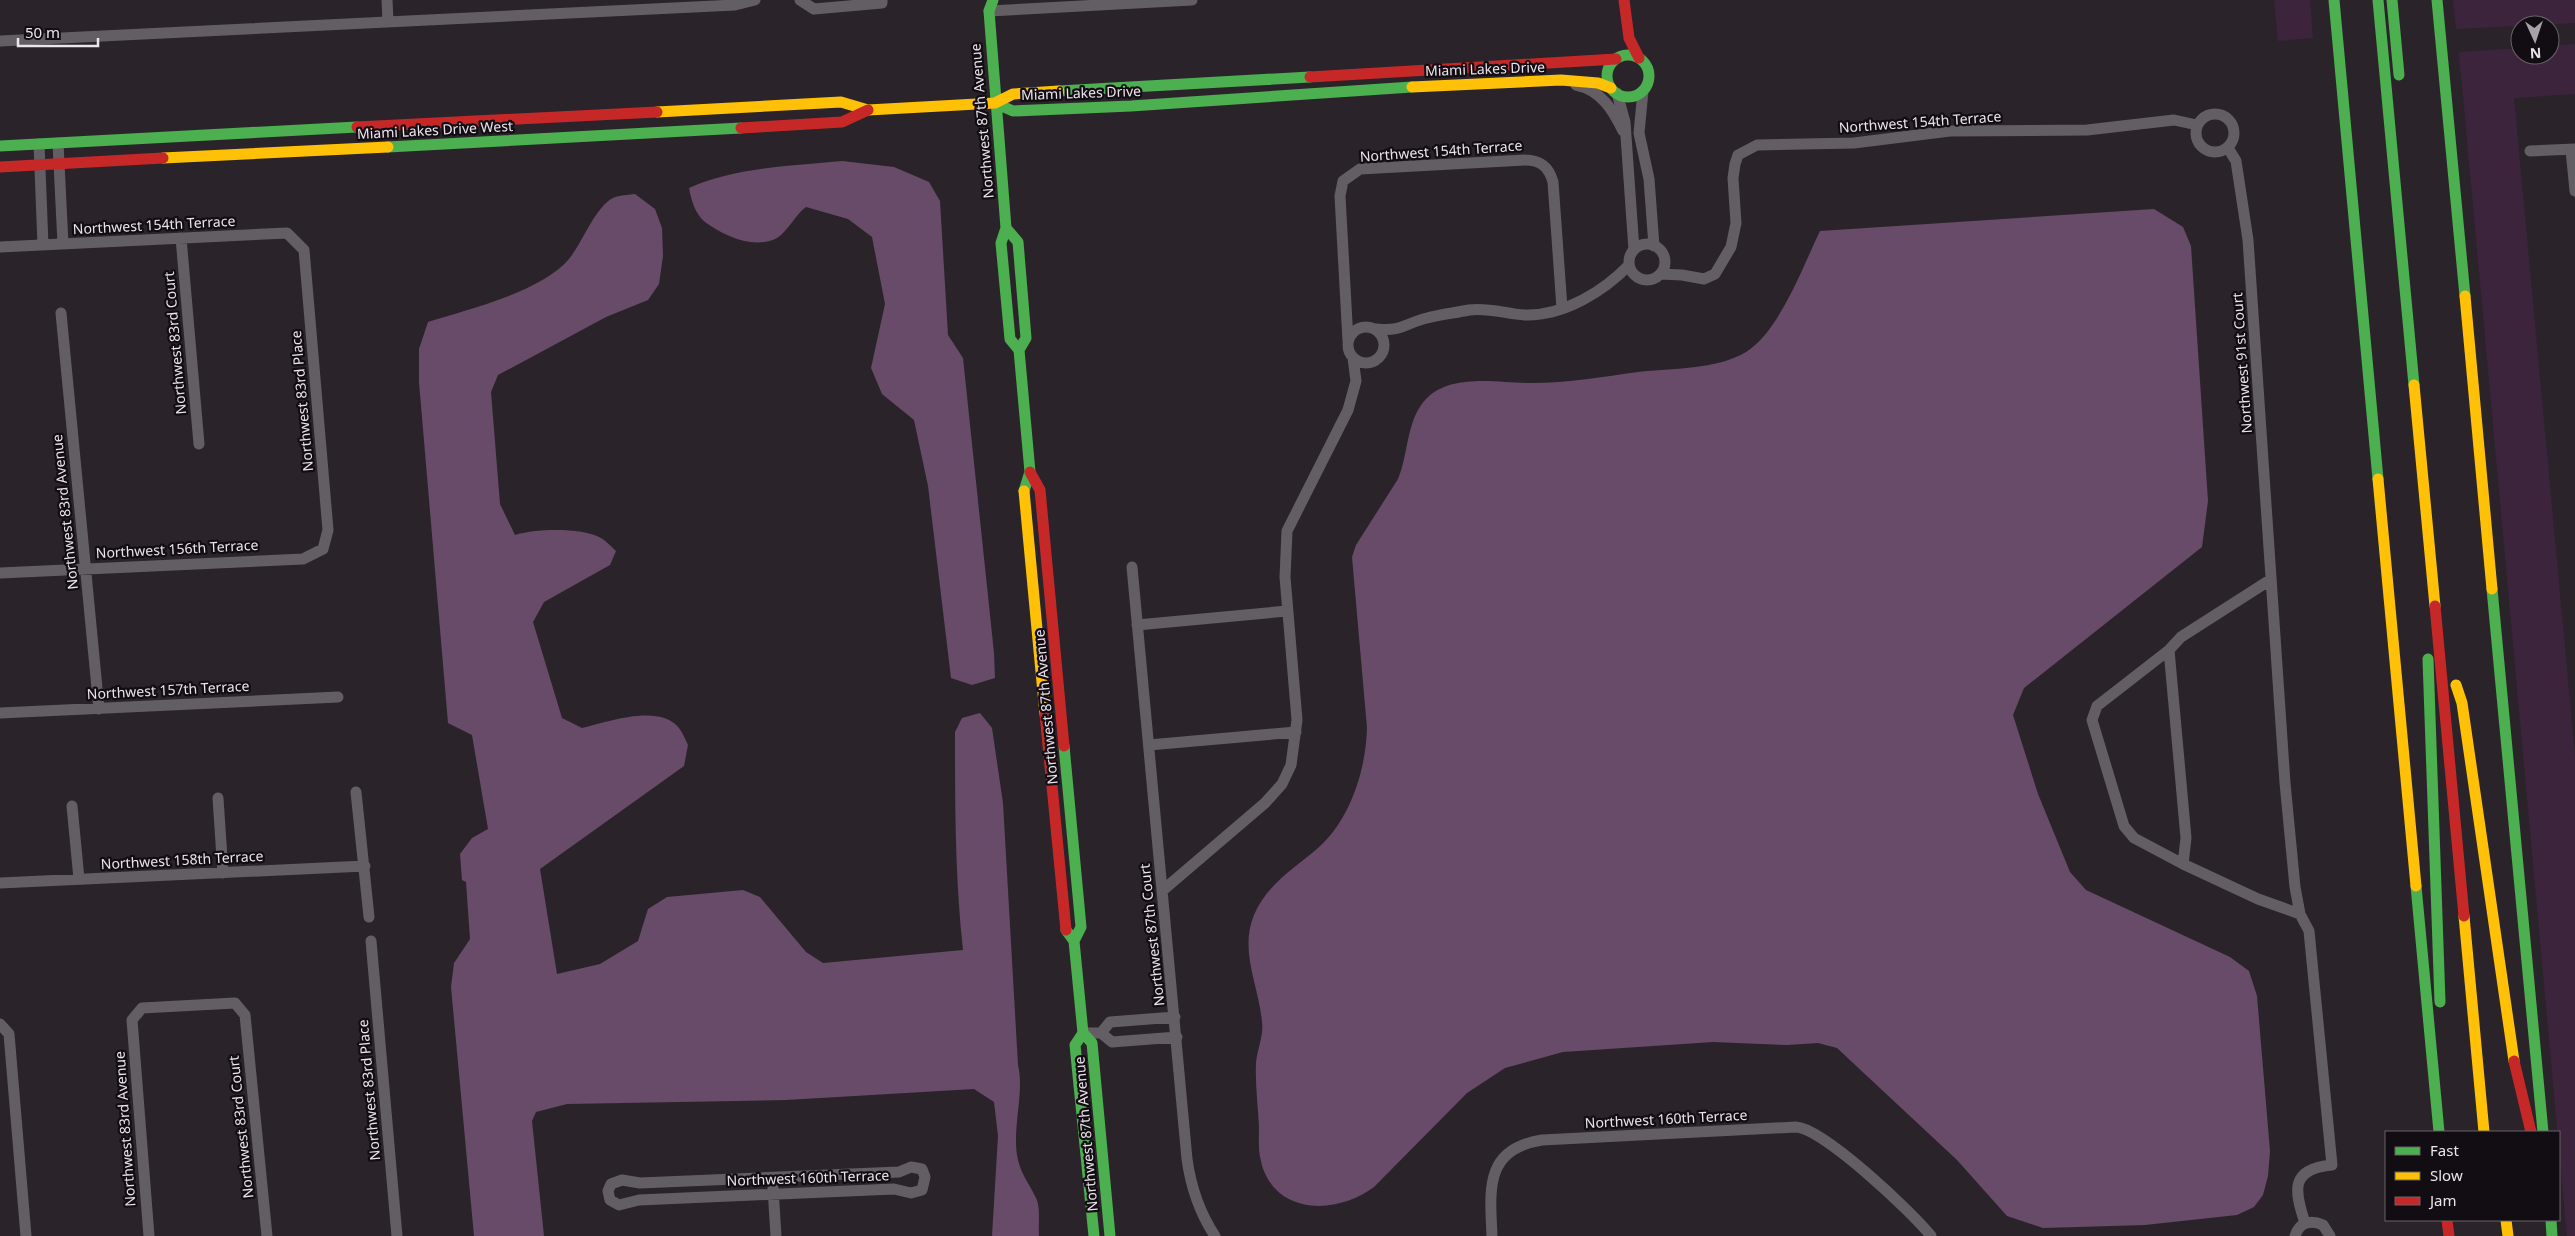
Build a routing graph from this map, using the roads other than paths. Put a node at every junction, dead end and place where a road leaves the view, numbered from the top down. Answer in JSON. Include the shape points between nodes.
{"nodes":[{"id":1,"x":386,"y":0,"type":"edge"},
{"id":2,"x":755,"y":0,"type":"edge"},
{"id":3,"x":800,"y":0,"type":"edge"},
{"id":4,"x":882,"y":0,"type":"edge"},
{"id":5,"x":982,"y":0,"type":"edge"},
{"id":6,"x":1192,"y":0,"type":"edge"},
{"id":7,"x":1624,"y":0,"type":"edge"},
{"id":8,"x":2334,"y":0,"type":"edge"},
{"id":9,"x":2378,"y":0,"type":"edge"},
{"id":10,"x":2392,"y":0,"type":"edge"},
{"id":11,"x":2437,"y":0,"type":"edge"},
{"id":12,"x":991,"y":5,"type":"edge"},
{"id":13,"x":388,"y":22,"type":"junction"},
{"id":14,"x":1627,"y":31,"type":"junction"},
{"id":15,"x":0,"y":41,"type":"edge"},
{"id":16,"x":1618,"y":58,"type":"junction"},
{"id":17,"x":1639,"y":58,"type":"junction"},
{"id":18,"x":1560,"y":81,"type":"junction"},
{"id":19,"x":2400,"y":85,"type":"dead end"},
{"id":20,"x":1614,"y":90,"type":"junction"},
{"id":21,"x":1642,"y":91,"type":"junction"},
{"id":22,"x":995,"y":103,"type":"junction"},
{"id":23,"x":868,"y":110,"type":"junction"},
{"id":24,"x":2197,"y":125,"type":"junction"},
{"id":25,"x":1624,"y":135,"type":"junction"},
{"id":26,"x":58,"y":143,"type":"junction"},
{"id":27,"x":39,"y":144,"type":"junction"},
{"id":28,"x":0,"y":146,"type":"edge"},
{"id":29,"x":2228,"y":148,"type":"junction"},
{"id":30,"x":2573,"y":149,"type":"edge"},
{"id":31,"x":2530,"y":151,"type":"dead end"},
{"id":32,"x":59,"y":164,"type":"junction"},
{"id":33,"x":40,"y":165,"type":"junction"},
{"id":34,"x":0,"y":167,"type":"edge"},
{"id":35,"x":2575,"y":191,"type":"edge"},
{"id":36,"x":1006,"y":228,"type":"junction"},
{"id":37,"x":181,"y":238,"type":"junction"},
{"id":38,"x":63,"y":244,"type":"junction"},
{"id":39,"x":43,"y":245,"type":"junction"},
{"id":40,"x":1654,"y":246,"type":"junction"},
{"id":41,"x":0,"y":247,"type":"edge"},
{"id":42,"x":304,"y":250,"type":"joint"},
{"id":43,"x":1634,"y":250,"type":"junction"},
{"id":44,"x":1664,"y":259,"type":"junction"},
{"id":45,"x":1629,"y":265,"type":"junction"},
{"id":46,"x":1660,"y":274,"type":"junction"},
{"id":47,"x":1682,"y":275,"type":"junction"},
{"id":48,"x":1636,"y":277,"type":"junction"},
{"id":49,"x":1612,"y":282,"type":"junction"},
{"id":50,"x":1346,"y":298,"type":"junction"},
{"id":51,"x":1562,"y":308,"type":"junction"},
{"id":52,"x":61,"y":313,"type":"dead end"},
{"id":53,"x":1365,"y":326,"type":"junction"},
{"id":54,"x":1401,"y":328,"type":"junction"},
{"id":55,"x":1377,"y":330,"type":"junction"},
{"id":56,"x":1348,"y":341,"type":"junction"},
{"id":57,"x":1019,"y":350,"type":"junction"},
{"id":58,"x":1383,"y":351,"type":"junction"},
{"id":59,"x":1353,"y":358,"type":"junction"},
{"id":60,"x":1371,"y":362,"type":"junction"},
{"id":61,"x":1356,"y":381,"type":"junction"},
{"id":62,"x":199,"y":444,"type":"dead end"},
{"id":63,"x":1030,"y":472,"type":"junction"},
{"id":64,"x":2427,"y":512,"type":"junction"},
{"id":65,"x":323,"y":549,"type":"joint"},
{"id":66,"x":86,"y":568,"type":"junction"},
{"id":67,"x":1132,"y":568,"type":"dead end"},
{"id":68,"x":0,"y":573,"type":"edge"},
{"id":69,"x":2270,"y":580,"type":"junction"},
{"id":70,"x":1287,"y":611,"type":"junction"},
{"id":71,"x":1137,"y":625,"type":"junction"},
{"id":72,"x":2168,"y":650,"type":"junction"},
{"id":73,"x":338,"y":697,"type":"dead end"},
{"id":74,"x":99,"y":709,"type":"junction"},
{"id":75,"x":0,"y":713,"type":"edge"},
{"id":76,"x":1296,"y":732,"type":"junction"},
{"id":77,"x":1149,"y":746,"type":"junction"},
{"id":78,"x":356,"y":792,"type":"dead end"},
{"id":79,"x":218,"y":798,"type":"dead end"},
{"id":80,"x":72,"y":806,"type":"dead end"},
{"id":81,"x":2471,"y":850,"type":"dead end"},
{"id":82,"x":2183,"y":864,"type":"junction"},
{"id":83,"x":365,"y":866,"type":"junction"},
{"id":84,"x":223,"y":873,"type":"junction"},
{"id":85,"x":79,"y":879,"type":"junction"},
{"id":86,"x":0,"y":883,"type":"edge"},
{"id":87,"x":1162,"y":891,"type":"junction"},
{"id":88,"x":2300,"y":914,"type":"junction"},
{"id":89,"x":370,"y":917,"type":"dead end"},
{"id":90,"x":371,"y":941,"type":"dead end"},
{"id":91,"x":1074,"y":941,"type":"junction"},
{"id":92,"x":1175,"y":1017,"type":"junction"},
{"id":93,"x":1148,"y":1019,"type":"junction"},
{"id":94,"x":132,"y":1020,"type":"joint"},
{"id":95,"x":0,"y":1024,"type":"edge"},
{"id":96,"x":1083,"y":1033,"type":"junction"},
{"id":97,"x":1101,"y":1033,"type":"junction"},
{"id":98,"x":1177,"y":1038,"type":"junction"},
{"id":99,"x":1150,"y":1040,"type":"junction"},
{"id":100,"x":2433,"y":1054,"type":"junction"},
{"id":101,"x":2439,"y":1131,"type":"edge"},
{"id":102,"x":2484,"y":1131,"type":"edge"},
{"id":103,"x":2531,"y":1131,"type":"edge"},
{"id":104,"x":2542,"y":1131,"type":"edge"},
{"id":105,"x":773,"y":1178,"type":"junction"},
{"id":106,"x":774,"y":1195,"type":"junction"},
{"id":107,"x":2447,"y":1221,"type":"edge"},
{"id":108,"x":2506,"y":1221,"type":"edge"},
{"id":109,"x":2551,"y":1221,"type":"edge"},
{"id":110,"x":2305,"y":1223,"type":"junction"},
{"id":111,"x":26,"y":1236,"type":"edge"},
{"id":112,"x":149,"y":1236,"type":"edge"},
{"id":113,"x":267,"y":1236,"type":"edge"},
{"id":114,"x":397,"y":1236,"type":"edge"},
{"id":115,"x":776,"y":1236,"type":"edge"},
{"id":116,"x":1094,"y":1236,"type":"edge"},
{"id":117,"x":1110,"y":1236,"type":"edge"},
{"id":118,"x":1215,"y":1236,"type":"edge"},
{"id":119,"x":1492,"y":1236,"type":"edge"},
{"id":120,"x":1931,"y":1236,"type":"edge"},
{"id":121,"x":2295,"y":1236,"type":"edge"},
{"id":122,"x":2330,"y":1236,"type":"edge"},
{"id":123,"x":2449,"y":1236,"type":"edge"},
{"id":124,"x":2508,"y":1236,"type":"edge"},
{"id":125,"x":2552,"y":1236,"type":"edge"}],
"edges":[{"from":1,"to":13,"type":"street"},
{"from":2,"to":13,"type":"street","via":[[735,5]]},
{"from":3,"to":4,"type":"street","via":[[814,9],[882,3]]},
{"from":5,"to":12,"type":"main road","name":"Northwest 87th Avenue"},
{"from":6,"to":12,"type":"street"},
{"from":7,"to":14,"type":"main road"},
{"from":8,"to":100,"type":"main road"},
{"from":9,"to":64,"type":"main road"},
{"from":10,"to":19,"type":"main road"},
{"from":11,"to":104,"type":"main road"},
{"from":12,"to":22,"type":"main road","name":"Northwest 87th Avenue"},
{"from":13,"to":15,"type":"street"},
{"from":14,"to":16,"type":"main road"},
{"from":14,"to":17,"type":"main road"},
{"from":16,"to":17,"type":"main road"},
{"from":16,"to":20,"type":"main road","via":[[1608,69],[1608,82]]},
{"from":16,"to":22,"type":"main road","name":"Miami Lakes Drive","via":[[1013,94]]},
{"from":17,"to":21,"type":"main road","via":[[1649,73]]},
{"from":18,"to":20,"type":"main road","name":"Miami Lakes Drive","via":[[1582,79],[1602,83]]},
{"from":18,"to":22,"type":"main road","name":"Miami Lakes Drive","via":[[1420,86],[1098,107],[1013,110]]},
{"from":18,"to":25,"type":"street","via":[[1597,95],[1613,112]]},
{"from":20,"to":21,"type":"main road","via":[[1633,96]]},
{"from":20,"to":25,"type":"street","via":[[1625,122]]},
{"from":21,"to":40,"type":"street","via":[[1639,133],[1649,179]]},
{"from":22,"to":23,"type":"main road","name":"Miami Lakes Drive West"},
{"from":22,"to":36,"type":"main road","name":"Northwest 87th Avenue"},
{"from":23,"to":26,"type":"main road","name":"Miami Lakes Drive West","via":[[840,102]]},
{"from":23,"to":32,"type":"main road","name":"Miami Lakes Drive West","via":[[842,122],[823,124]]},
{"from":24,"to":29,"type":"street","via":[[2196,138],[2204,149],[2216,153]]},
{"from":24,"to":29,"type":"street","via":[[2212,114],[2224,116],[2233,124],[2235,131]]},
{"from":24,"to":47,"type":"street","name":"Northwest 154th Terrace","via":[[2174,120],[2087,130],[1984,130],[1854,142],[1765,143],[1738,155],[1733,178],[1736,223],[1731,247],[1715,274],[1697,279]]},
{"from":25,"to":43,"type":"street"},
{"from":26,"to":27,"type":"main road","name":"Miami Lakes Drive West"},
{"from":26,"to":32,"type":"street"},
{"from":27,"to":28,"type":"main road","name":"Miami Lakes Drive West"},
{"from":27,"to":33,"type":"street"},
{"from":29,"to":69,"type":"street","name":"Northwest 91st Court","via":[[2236,161],[2253,299]]},
{"from":30,"to":31,"type":"street"},
{"from":30,"to":35,"type":"street"},
{"from":32,"to":33,"type":"main road","name":"Miami Lakes Drive West"},
{"from":32,"to":38,"type":"street"},
{"from":33,"to":34,"type":"main road","name":"Miami Lakes Drive West"},
{"from":33,"to":39,"type":"street"},
{"from":36,"to":57,"type":"main road","name":"Northwest 87th Avenue","via":[[1001,243],[1010,339]]},
{"from":36,"to":57,"type":"main road","name":"Northwest 87th Avenue","via":[[1018,242],[1026,338]]},
{"from":37,"to":38,"type":"street","name":"Northwest 154th Terrace"},
{"from":37,"to":42,"type":"street","name":"Northwest 154th Terrace","via":[[287,234]]},
{"from":37,"to":62,"type":"street","name":"Northwest 83rd Court"},
{"from":38,"to":39,"type":"street","name":"Northwest 154th Terrace"},
{"from":39,"to":41,"type":"street","name":"Northwest 154th Terrace"},
{"from":40,"to":43,"type":"street","via":[[1645,245]]},
{"from":40,"to":44,"type":"street"},
{"from":42,"to":65,"type":"street","name":"Northwest 83rd Place","via":[[328,530]]},
{"from":43,"to":45,"type":"street"},
{"from":44,"to":46,"type":"street"},
{"from":44,"to":47,"type":"street"},
{"from":45,"to":48,"type":"street"},
{"from":45,"to":49,"type":"street"},
{"from":46,"to":47,"type":"street"},
{"from":46,"to":48,"type":"street","via":[[1648,280]]},
{"from":48,"to":49,"type":"street"},
{"from":49,"to":51,"type":"street"},
{"from":50,"to":51,"type":"street","name":"Northwest 154th Terrace","via":[[1340,196],[1343,181],[1360,169],[1525,160],[1544,165],[1551,173]]},
{"from":50,"to":53,"type":"street","via":[[1354,316]]},
{"from":50,"to":56,"type":"street"},
{"from":51,"to":54,"type":"street","via":[[1529,315],[1476,309],[1428,318]]},
{"from":52,"to":66,"type":"street","name":"Northwest 83rd Avenue"},
{"from":53,"to":55,"type":"street"},
{"from":53,"to":56,"type":"street","via":[[1354,330]]},
{"from":54,"to":55,"type":"street"},
{"from":54,"to":58,"type":"street"},
{"from":55,"to":58,"type":"street","via":[[1384,339]]},
{"from":56,"to":59,"type":"street"},
{"from":57,"to":63,"type":"main road","name":"Northwest 87th Avenue"},
{"from":58,"to":60,"type":"street"},
{"from":59,"to":60,"type":"street"},
{"from":59,"to":61,"type":"street"},
{"from":60,"to":61,"type":"street"},
{"from":61,"to":70,"type":"street","via":[[1345,418],[1287,531]]},
{"from":63,"to":91,"type":"main road","name":"Northwest 87th Avenue","via":[[1024,492],[1065,928]]},
{"from":63,"to":91,"type":"main road","name":"Northwest 87th Avenue","via":[[1040,490],[1054,624],[1081,927]]},
{"from":64,"to":100,"type":"main road","via":[[2429,720],[2441,1016]]},
{"from":64,"to":102,"type":"main road"},
{"from":65,"to":66,"type":"street","name":"Northwest 156th Terrace","via":[[304,558]]},
{"from":66,"to":68,"type":"street","name":"Northwest 156th Terrace"},
{"from":66,"to":74,"type":"street","name":"Northwest 83rd Avenue"},
{"from":67,"to":71,"type":"street","name":"Northwest 87th Court"},
{"from":69,"to":72,"type":"street","via":[[2181,636]]},
{"from":69,"to":88,"type":"street","name":"Northwest 91st Court","via":[[2285,784]]},
{"from":70,"to":71,"type":"street"},
{"from":70,"to":76,"type":"street"},
{"from":71,"to":77,"type":"street","name":"Northwest 87th Court"},
{"from":72,"to":82,"type":"street","via":[[2186,838]]},
{"from":72,"to":82,"type":"street","via":[[2097,706],[2092,720],[2124,826],[2134,838]]},
{"from":73,"to":74,"type":"street","name":"Northwest 157th Terrace"},
{"from":74,"to":75,"type":"street","name":"Northwest 157th Terrace"},
{"from":76,"to":77,"type":"street"},
{"from":76,"to":87,"type":"street","via":[[1287,776],[1274,794]]},
{"from":77,"to":87,"type":"street","name":"Northwest 87th Court"},
{"from":78,"to":83,"type":"street"},
{"from":79,"to":84,"type":"street"},
{"from":80,"to":85,"type":"street"},
{"from":81,"to":103,"type":"main road","via":[[2455,680],[2462,703],[2511,1049]]},
{"from":82,"to":88,"type":"street","via":[[2258,899]]},
{"from":83,"to":84,"type":"street","name":"Northwest 158th Terrace"},
{"from":83,"to":89,"type":"street"},
{"from":84,"to":85,"type":"street","name":"Northwest 158th Terrace"},
{"from":85,"to":86,"type":"street","name":"Northwest 158th Terrace"},
{"from":87,"to":92,"type":"street","name":"Northwest 87th Court"},
{"from":88,"to":110,"type":"street","name":"Northwest 91st Court","via":[[2309,931],[2332,1165],[2311,1168],[2302,1177],[2298,1194]]},
{"from":90,"to":114,"type":"street","name":"Northwest 83rd Place"},
{"from":91,"to":96,"type":"main road","name":"Northwest 87th Avenue"},
{"from":92,"to":93,"type":"street"},
{"from":92,"to":98,"type":"street","name":"Northwest 87th Court"},
{"from":93,"to":97,"type":"street","via":[[1110,1022]]},
{"from":93,"to":99,"type":"street"},
{"from":94,"to":112,"type":"street","name":"Northwest 83rd Avenue"},
{"from":94,"to":113,"type":"street","name":"Northwest 83rd Court","via":[[142,1008],[234,1003],[245,1015]]},
{"from":95,"to":111,"type":"street","via":[[9,1034]]},
{"from":96,"to":97,"type":"street"},
{"from":96,"to":116,"type":"main road","name":"Northwest 87th Avenue","via":[[1075,1045]]},
{"from":96,"to":117,"type":"main road","name":"Northwest 87th Avenue","via":[[1092,1043]]},
{"from":97,"to":99,"type":"street","via":[[1112,1042]]},
{"from":98,"to":99,"type":"street"},
{"from":98,"to":118,"type":"street","name":"Northwest 87th Court","via":[[1189,1175],[1199,1208]]},
{"from":100,"to":101,"type":"main road"},
{"from":105,"to":106,"type":"street"},
{"from":105,"to":106,"type":"street","name":"Northwest 160th Terrace","via":[[899,1172],[911,1168],[922,1169],[925,1177],[922,1190],[911,1193],[894,1189]]},
{"from":105,"to":106,"type":"street","name":"Northwest 160th Terrace","via":[[640,1184],[622,1180],[611,1184],[608,1191],[610,1200],[619,1205],[640,1200]]},
{"from":106,"to":115,"type":"street"},
{"from":107,"to":123,"type":"main road"},
{"from":108,"to":124,"type":"main road"},
{"from":109,"to":125,"type":"main road"},
{"from":110,"to":121,"type":"street"},
{"from":110,"to":122,"type":"street","via":[[2323,1224]]},
{"from":119,"to":120,"type":"street","name":"Northwest 160th Terrace","via":[[1490,1188],[1493,1174],[1506,1154],[1530,1142],[1804,1128],[1866,1172]]}]}
